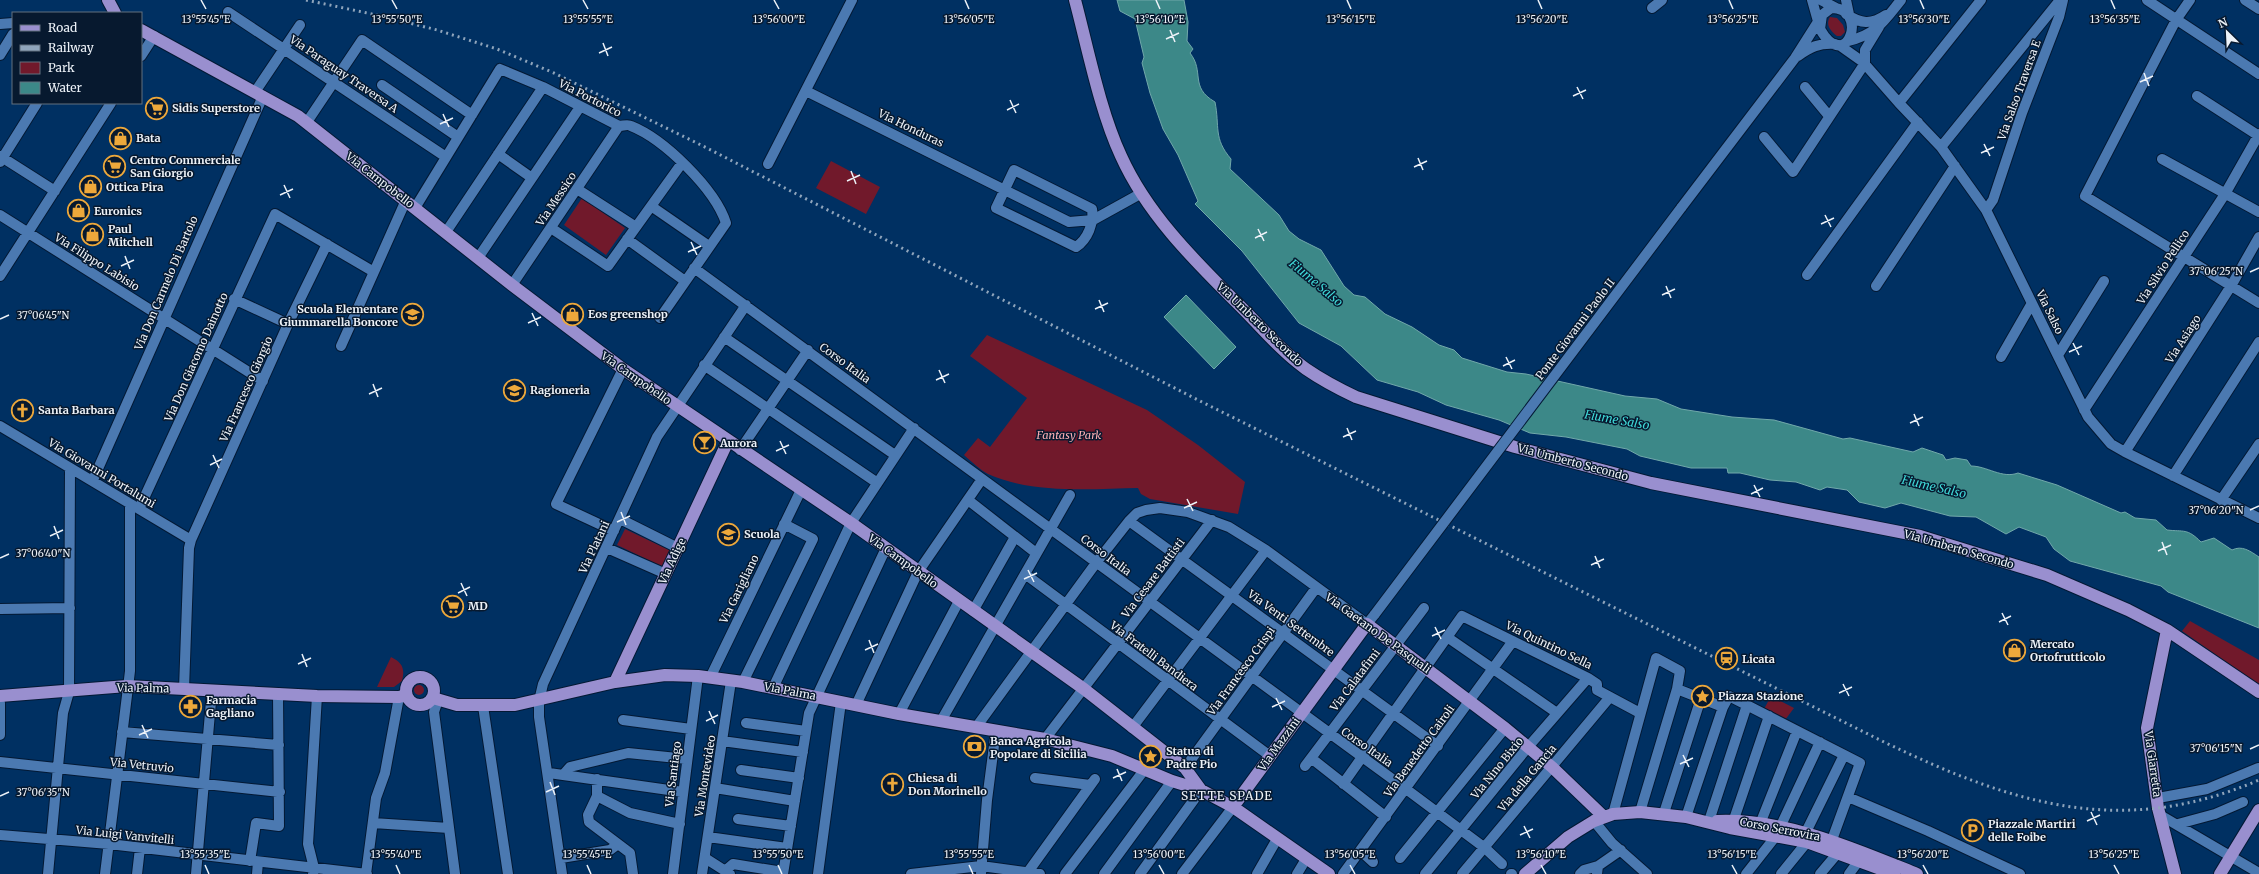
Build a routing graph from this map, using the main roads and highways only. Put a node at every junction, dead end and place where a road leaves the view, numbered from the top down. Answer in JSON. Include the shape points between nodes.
{"nodes":[{"id":1,"x":108,"y":0,"type":"edge"},
{"id":2,"x":1075,"y":0,"type":"edge"},
{"id":3,"x":115,"y":12,"type":"edge"},
{"id":4,"x":142,"y":30,"type":"edge"},
{"id":5,"x":728,"y":441,"type":"junction"},
{"id":6,"x":1367,"y":624,"type":"joint"},
{"id":7,"x":2167,"y":630,"type":"junction"},
{"id":8,"x":616,"y":682,"type":"junction"},
{"id":9,"x":2259,"y":692,"type":"edge"},
{"id":10,"x":0,"y":696,"type":"edge"},
{"id":11,"x":403,"y":696,"type":"junction"},
{"id":12,"x":435,"y":699,"type":"junction"},
{"id":13,"x":1202,"y":790,"type":"junction"},
{"id":14,"x":1233,"y":807,"type":"junction"},
{"id":15,"x":2259,"y":810,"type":"edge"},
{"id":16,"x":1603,"y":817,"type":"junction"},
{"id":17,"x":1732,"y":824,"type":"junction"},
{"id":18,"x":1778,"y":832,"type":"junction"},
{"id":19,"x":1878,"y":867,"type":"edge"},
{"id":20,"x":1900,"y":872,"type":"edge"},
{"id":21,"x":1328,"y":874,"type":"edge"},
{"id":22,"x":1525,"y":874,"type":"edge"},
{"id":23,"x":1917,"y":874,"type":"edge"},
{"id":24,"x":2175,"y":874,"type":"edge"},
{"id":25,"x":2220,"y":874,"type":"edge"}],
"edges":[{"from":1,"to":3,"type":"main road"},
{"from":2,"to":7,"type":"main road","name":"Via Umberto Secondo","via":[[1110,128],[1120,155],[1140,194],[1194,259],[1285,352],[1306,369],[1356,397],[1516,447],[1651,483],[1920,536],[2047,575]]},
{"from":4,"to":5,"type":"main road","name":"Via Campobello","via":[[307,122],[512,285],[623,369]]},
{"from":5,"to":8,"type":"main road","name":"Via Adige"},
{"from":5,"to":13,"type":"main road","name":"Via Campobello","via":[[851,523],[1084,689],[1184,768]]},
{"from":6,"to":14,"type":"main road","name":"Via Mazzini"},
{"from":6,"to":16,"type":"main road","name":"Via Gaetano De Pasquali","via":[[1471,700],[1552,767]]},
{"from":7,"to":9,"type":"main road","name":"Via Umberto Secondo"},
{"from":7,"to":24,"type":"main road","name":"Via Giarretta","via":[[2147,728],[2160,815]]},
{"from":8,"to":12,"type":"main road","name":"Via Palma","via":[[515,705],[457,705]]},
{"from":8,"to":13,"type":"main road","name":"Via Palma","via":[[665,675],[704,677],[774,688],[899,714],[1046,739],[1112,756],[1172,781]]},
{"from":10,"to":11,"type":"main road","name":"Via Palma","via":[[127,686],[317,696]]},
{"from":11,"to":12,"type":"main road","via":[[417,705],[424,705]]},
{"from":11,"to":12,"type":"main road","via":[[410,680],[422,676],[432,683]]},
{"from":13,"to":14,"type":"main road"},
{"from":14,"to":21,"type":"main road"},
{"from":15,"to":25,"type":"main road"},
{"from":16,"to":17,"type":"main road","name":"Corso Serrovira","via":[[1640,812],[1664,813]]},
{"from":16,"to":22,"type":"main road","name":"Corso Serrovira","via":[[1568,837]]},
{"from":17,"to":18,"type":"main road","name":"Corso Serrovira"},
{"from":17,"to":18,"type":"main road","name":"Corso Serrovira","via":[[1760,824]]},
{"from":18,"to":19,"type":"main road","name":"Corso Serrovira","via":[[1806,837],[1836,847],[1862,857]]},
{"from":19,"to":20,"type":"main road","name":"Corso Serrovira"},
{"from":20,"to":23,"type":"main road","name":"Corso Serrovira"}]}
